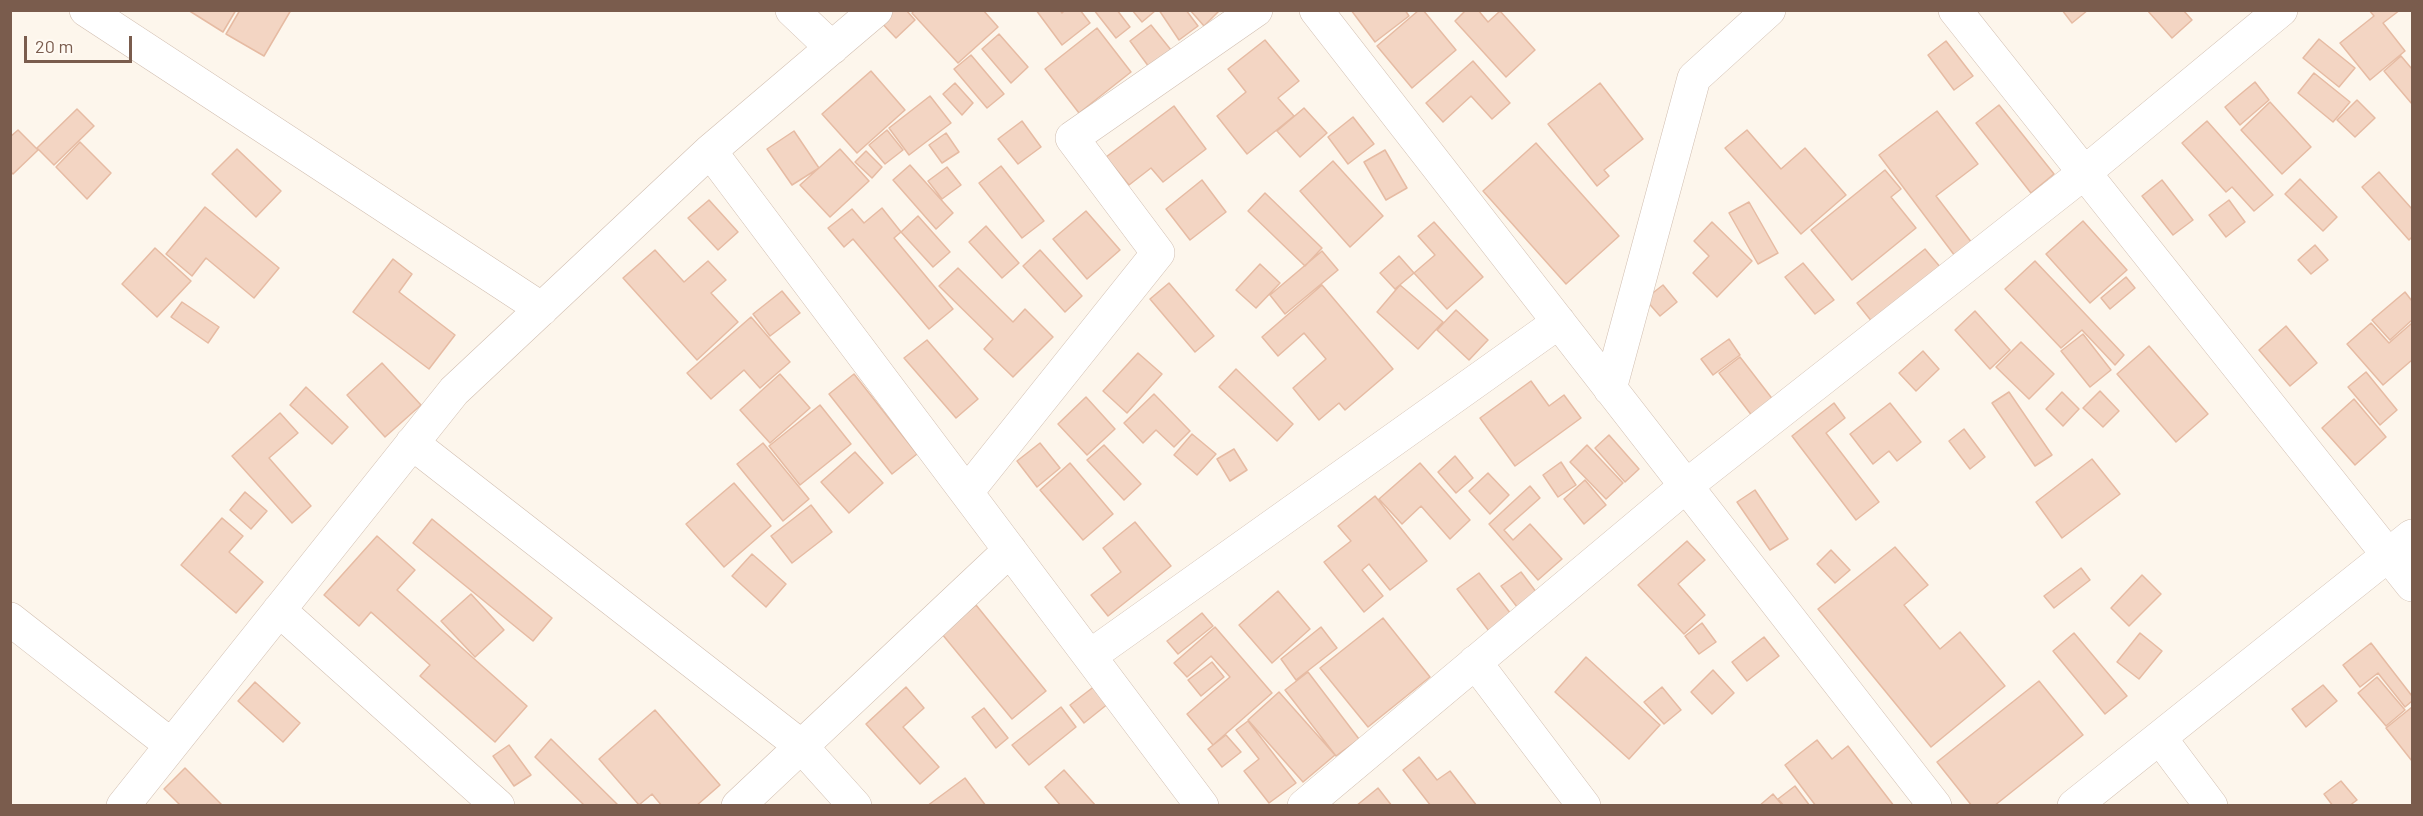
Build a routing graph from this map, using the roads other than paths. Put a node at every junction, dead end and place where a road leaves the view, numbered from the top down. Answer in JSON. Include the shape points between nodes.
{"nodes":[{"id":1,"x":86,"y":10,"type":"edge"},
{"id":2,"x":792,"y":10,"type":"edge"},
{"id":3,"x":876,"y":10,"type":"edge"},
{"id":4,"x":1256,"y":10,"type":"edge"},
{"id":5,"x":1316,"y":10,"type":"edge"},
{"id":6,"x":1769,"y":10,"type":"edge"},
{"id":7,"x":1954,"y":10,"type":"edge"},
{"id":8,"x":2281,"y":10,"type":"edge"},
{"id":9,"x":832,"y":48,"type":"junction"},
{"id":10,"x":710,"y":151,"type":"junction"},
{"id":11,"x":2084,"y":172,"type":"junction"},
{"id":12,"x":542,"y":309,"type":"junction"},
{"id":13,"x":1558,"y":322,"type":"junction"},
{"id":14,"x":1610,"y":389,"type":"junction"},
{"id":15,"x":412,"y":443,"type":"junction"},
{"id":16,"x":1686,"y":486,"type":"junction"},
{"id":17,"x":967,"y":492,"type":"junction"},
{"id":18,"x":2401,"y":546,"type":"edge"},
{"id":19,"x":1010,"y":549,"type":"junction"},
{"id":20,"x":2412,"y":585,"type":"edge"},
{"id":21,"x":279,"y":610,"type":"junction"},
{"id":22,"x":10,"y":619,"type":"edge"},
{"id":23,"x":1090,"y":657,"type":"junction"},
{"id":24,"x":1475,"y":662,"type":"junction"},
{"id":25,"x":2160,"y":738,"type":"junction"},
{"id":26,"x":171,"y":745,"type":"junction"},
{"id":27,"x":801,"y":746,"type":"junction"},
{"id":28,"x":123,"y":806,"type":"edge"},
{"id":29,"x":498,"y":806,"type":"edge"},
{"id":30,"x":738,"y":806,"type":"edge"},
{"id":31,"x":855,"y":806,"type":"edge"},
{"id":32,"x":1202,"y":806,"type":"edge"},
{"id":33,"x":1304,"y":806,"type":"edge"},
{"id":34,"x":1584,"y":806,"type":"edge"},
{"id":35,"x":1935,"y":806,"type":"edge"},
{"id":36,"x":2074,"y":806,"type":"edge"},
{"id":37,"x":2211,"y":806,"type":"edge"}],
"edges":[{"from":1,"to":12,"type":"street"},
{"from":2,"to":9,"type":"street"},
{"from":3,"to":9,"type":"street"},
{"from":4,"to":17,"type":"street","via":[[1072,138],[1158,252]]},
{"from":5,"to":13,"type":"street"},
{"from":6,"to":14,"type":"street","via":[[1694,78]]},
{"from":7,"to":11,"type":"street"},
{"from":8,"to":11,"type":"street"},
{"from":9,"to":10,"type":"street"},
{"from":10,"to":12,"type":"street"},
{"from":10,"to":17,"type":"street"},
{"from":11,"to":16,"type":"street"},
{"from":11,"to":18,"type":"street"},
{"from":12,"to":15,"type":"street","via":[[454,392]]},
{"from":13,"to":14,"type":"street"},
{"from":13,"to":23,"type":"street"},
{"from":14,"to":16,"type":"street"},
{"from":15,"to":21,"type":"street"},
{"from":15,"to":27,"type":"street"},
{"from":16,"to":24,"type":"street"},
{"from":16,"to":35,"type":"street"},
{"from":17,"to":19,"type":"street"},
{"from":18,"to":20,"type":"street"},
{"from":18,"to":25,"type":"street"},
{"from":19,"to":23,"type":"street"},
{"from":19,"to":27,"type":"street"},
{"from":21,"to":26,"type":"street"},
{"from":21,"to":29,"type":"street"},
{"from":22,"to":26,"type":"street"},
{"from":23,"to":32,"type":"street"},
{"from":24,"to":33,"type":"street"},
{"from":24,"to":34,"type":"street"},
{"from":25,"to":36,"type":"street"},
{"from":25,"to":37,"type":"street"},
{"from":26,"to":28,"type":"street"},
{"from":27,"to":30,"type":"street"},
{"from":27,"to":31,"type":"street"}]}
